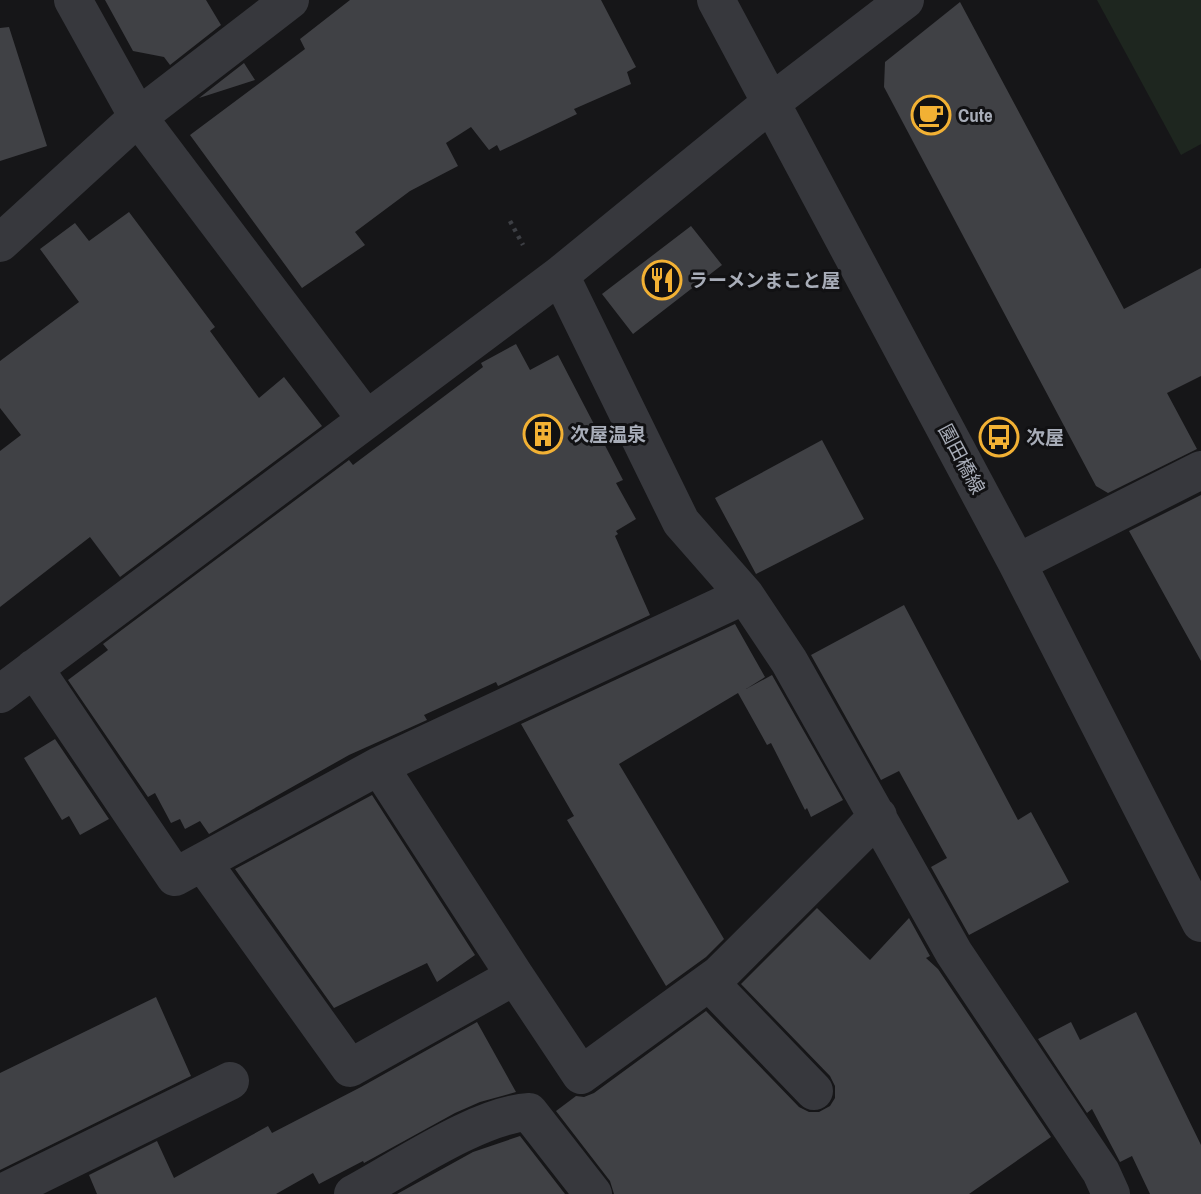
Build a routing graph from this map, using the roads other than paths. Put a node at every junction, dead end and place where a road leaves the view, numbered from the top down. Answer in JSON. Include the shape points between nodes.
{"nodes":[{"id":1,"x":73,"y":0,"type":"edge"},
{"id":2,"x":290,"y":0,"type":"edge"},
{"id":3,"x":716,"y":0,"type":"edge"},
{"id":4,"x":905,"y":0,"type":"edge"},
{"id":5,"x":772,"y":102,"type":"junction"},
{"id":6,"x":138,"y":117,"type":"junction"},
{"id":7,"x":0,"y":243,"type":"edge"},
{"id":8,"x":561,"y":275,"type":"junction"},
{"id":9,"x":366,"y":419,"type":"junction"},
{"id":10,"x":1201,"y":470,"type":"edge"},
{"id":11,"x":1017,"y":562,"type":"junction"},
{"id":12,"x":745,"y":595,"type":"junction"},
{"id":13,"x":34,"y":668,"type":"junction"},
{"id":14,"x":0,"y":694,"type":"edge"},
{"id":15,"x":379,"y":766,"type":"junction"},
{"id":16,"x":878,"y":816,"type":"junction"},
{"id":17,"x":203,"y":863,"type":"junction"},
{"id":18,"x":1201,"y":923,"type":"edge"},
{"id":19,"x":515,"y":976,"type":"junction"},
{"id":20,"x":709,"y":982,"type":"junction"},
{"id":21,"x":230,"y":1081,"type":"dead end"},
{"id":22,"x":814,"y":1091,"type":"dead end"},
{"id":23,"x":359,"y":1193,"type":"edge"},
{"id":24,"x":0,"y":1194,"type":"edge"},
{"id":25,"x":593,"y":1194,"type":"edge"},
{"id":26,"x":1111,"y":1194,"type":"edge"}],
"edges":[{"from":1,"to":6,"type":"street"},
{"from":2,"to":6,"type":"street"},
{"from":3,"to":5,"type":"street","name":"園田橋線"},
{"from":4,"to":5,"type":"street"},
{"from":5,"to":8,"type":"street"},
{"from":5,"to":11,"type":"street","name":"園田橋線"},
{"from":6,"to":7,"type":"street"},
{"from":6,"to":9,"type":"street"},
{"from":8,"to":9,"type":"street"},
{"from":8,"to":12,"type":"street","via":[[681,522]]},
{"from":9,"to":13,"type":"street"},
{"from":10,"to":11,"type":"street"},
{"from":11,"to":18,"type":"street","name":"園田橋線"},
{"from":12,"to":15,"type":"street"},
{"from":12,"to":16,"type":"street","via":[[789,661]]},
{"from":13,"to":14,"type":"street"},
{"from":13,"to":17,"type":"street","via":[[175,877]]},
{"from":15,"to":17,"type":"street"},
{"from":15,"to":19,"type":"street"},
{"from":16,"to":20,"type":"street"},
{"from":16,"to":26,"type":"street","via":[[954,953],[1101,1172]]},
{"from":17,"to":19,"type":"street","via":[[350,1069]]},
{"from":19,"to":20,"type":"street","via":[[581,1075]]},
{"from":20,"to":22,"type":"street"},
{"from":21,"to":24,"type":"street"},
{"from":23,"to":25,"type":"street","via":[[455,1138],[511,1113],[529,1112]]}]}
